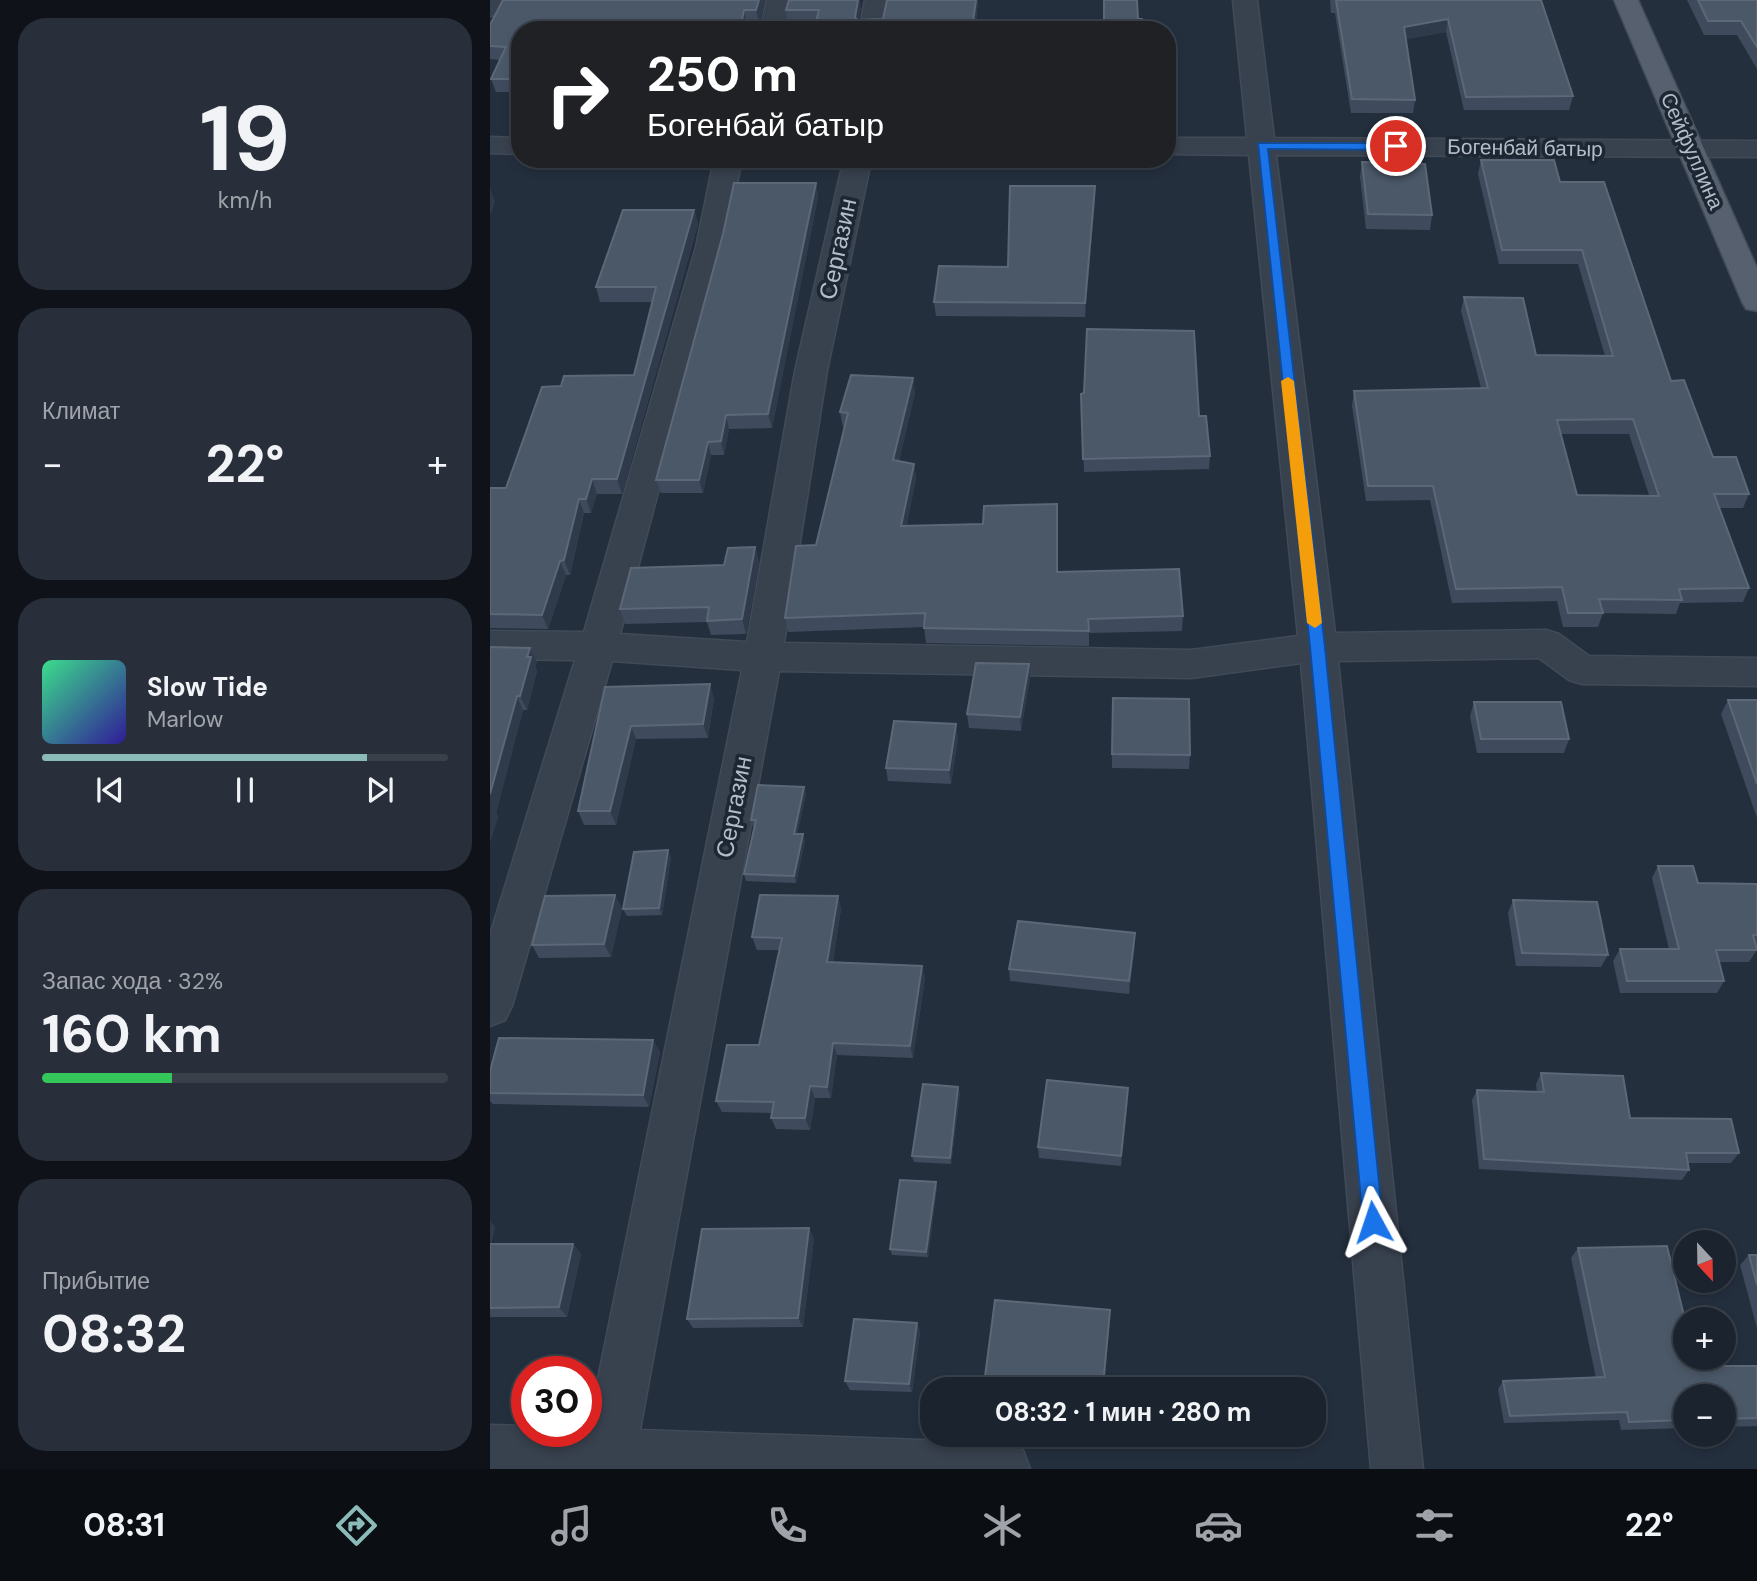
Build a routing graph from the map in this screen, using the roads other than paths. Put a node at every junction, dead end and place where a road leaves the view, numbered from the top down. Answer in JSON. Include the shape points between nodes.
{"nodes":[{"id":1,"x":779,"y":0,"type":"edge"},
{"id":2,"x":877,"y":0,"type":"edge"},
{"id":3,"x":1245,"y":0,"type":"edge"},
{"id":4,"x":1626,"y":0,"type":"edge"},
{"id":5,"x":774,"y":21,"type":"edge"},
{"id":6,"x":873,"y":21,"type":"edge"},
{"id":7,"x":490,"y":145,"type":"edge"},
{"id":8,"x":1262,"y":145,"type":"junction"},
{"id":9,"x":511,"y":146,"type":"edge"},
{"id":10,"x":1176,"y":146,"type":"edge"},
{"id":11,"x":1691,"y":149,"type":"junction"},
{"id":12,"x":1757,"y":149,"type":"edge"},
{"id":13,"x":727,"y":168,"type":"edge"},
{"id":14,"x":855,"y":168,"type":"edge"},
{"id":15,"x":1757,"y":302,"type":"edge"},
{"id":16,"x":490,"y":645,"type":"edge"},
{"id":17,"x":598,"y":646,"type":"junction"},
{"id":18,"x":1318,"y":647,"type":"junction"},
{"id":19,"x":763,"y":657,"type":"junction"},
{"id":20,"x":1757,"y":672,"type":"edge"},
{"id":21,"x":490,"y":1006,"type":"edge"},
{"id":22,"x":490,"y":1451,"type":"edge"},
{"id":23,"x":609,"y":1454,"type":"junction"},
{"id":24,"x":1004,"y":1469,"type":"edge"},
{"id":25,"x":1397,"y":1469,"type":"edge"}],
"edges":[{"from":1,"to":5,"type":"street"},
{"from":2,"to":6,"type":"street"},
{"from":3,"to":8,"type":"street"},
{"from":4,"to":11,"type":"main road","name":"Сейфуллина"},
{"from":7,"to":9,"type":"street"},
{"from":8,"to":10,"type":"street","name":"Богенбай батыр"},
{"from":8,"to":11,"type":"street","name":"Богенбай батыр"},
{"from":8,"to":18,"type":"street"},
{"from":11,"to":12,"type":"street","name":"Богенбай батыр"},
{"from":11,"to":15,"type":"main road","name":"Сейфуллина"},
{"from":13,"to":17,"type":"street","via":[[710,247]]},
{"from":14,"to":19,"type":"street","name":"Сергазин","via":[[811,371]]},
{"from":16,"to":17,"type":"street"},
{"from":17,"to":19,"type":"street"},
{"from":17,"to":21,"type":"street"},
{"from":18,"to":19,"type":"street","via":[[1191,664]]},
{"from":18,"to":20,"type":"street","via":[[1546,644],[1582,670]]},
{"from":18,"to":25,"type":"street"},
{"from":19,"to":23,"type":"street","name":"Сергазин"},
{"from":22,"to":23,"type":"street"},
{"from":23,"to":24,"type":"street"}]}
